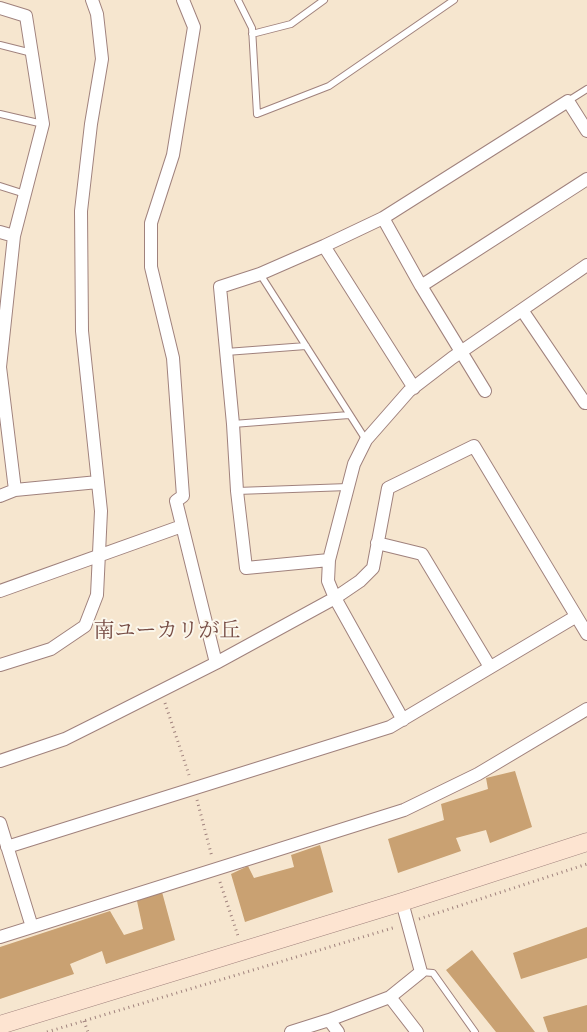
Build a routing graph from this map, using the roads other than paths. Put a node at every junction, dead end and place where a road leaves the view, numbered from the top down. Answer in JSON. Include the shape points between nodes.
{"nodes":[{"id":1,"x":92,"y":0,"type":"edge"},
{"id":2,"x":183,"y":0,"type":"edge"},
{"id":3,"x":238,"y":0,"type":"edge"},
{"id":4,"x":324,"y":0,"type":"edge"},
{"id":5,"x":454,"y":0,"type":"edge"},
{"id":6,"x":0,"y":8,"type":"edge"},
{"id":7,"x":252,"y":34,"type":"junction"},
{"id":8,"x":0,"y":45,"type":"edge"},
{"id":9,"x":32,"y":53,"type":"junction"},
{"id":10,"x":587,"y":88,"type":"edge"},
{"id":11,"x":568,"y":101,"type":"junction"},
{"id":12,"x":0,"y":114,"type":"edge"},
{"id":13,"x":43,"y":124,"type":"junction"},
{"id":14,"x":587,"y":131,"type":"edge"},
{"id":15,"x":587,"y":179,"type":"edge"},
{"id":16,"x":0,"y":186,"type":"edge"},
{"id":17,"x":25,"y":194,"type":"junction"},
{"id":18,"x":383,"y":218,"type":"junction"},
{"id":19,"x":0,"y":232,"type":"edge"},
{"id":20,"x":14,"y":236,"type":"junction"},
{"id":21,"x":324,"y":246,"type":"junction"},
{"id":22,"x":585,"y":270,"type":"edge"},
{"id":23,"x":260,"y":274,"type":"junction"},
{"id":24,"x":421,"y":286,"type":"junction"},
{"id":25,"x":4,"y":300,"type":"edge"},
{"id":26,"x":522,"y":310,"type":"junction"},
{"id":27,"x":306,"y":346,"type":"junction"},
{"id":28,"x":461,"y":351,"type":"junction"},
{"id":29,"x":226,"y":352,"type":"junction"},
{"id":30,"x":414,"y":388,"type":"junction"},
{"id":31,"x":485,"y":391,"type":"dead end"},
{"id":32,"x":587,"y":403,"type":"edge"},
{"id":33,"x":3,"y":414,"type":"edge"},
{"id":34,"x":349,"y":415,"type":"junction"},
{"id":35,"x":233,"y":424,"type":"junction"},
{"id":36,"x":366,"y":440,"type":"junction"},
{"id":37,"x":98,"y":482,"type":"junction"},
{"id":38,"x":348,"y":487,"type":"junction"},
{"id":39,"x":15,"y":490,"type":"junction"},
{"id":40,"x":237,"y":491,"type":"junction"},
{"id":41,"x":0,"y":496,"type":"edge"},
{"id":42,"x":182,"y":526,"type":"junction"},
{"id":43,"x":378,"y":543,"type":"junction"},
{"id":44,"x":99,"y":555,"type":"junction"},
{"id":45,"x":329,"y":560,"type":"junction"},
{"id":46,"x":0,"y":591,"type":"edge"},
{"id":47,"x":335,"y":598,"type":"junction"},
{"id":48,"x":575,"y":616,"type":"junction"},
{"id":49,"x":587,"y":634,"type":"edge"},
{"id":50,"x":216,"y":663,"type":"junction"},
{"id":51,"x":0,"y":666,"type":"edge"},
{"id":52,"x":490,"y":668,"type":"junction"},
{"id":53,"x":587,"y":708,"type":"edge"},
{"id":54,"x":403,"y":720,"type":"junction"},
{"id":55,"x":0,"y":761,"type":"edge"},
{"id":56,"x":0,"y":823,"type":"edge"},
{"id":57,"x":587,"y":842,"type":"edge"},
{"id":58,"x":7,"y":847,"type":"junction"},
{"id":59,"x":402,"y":902,"type":"junction"},
{"id":60,"x":32,"y":927,"type":"junction"},
{"id":61,"x":0,"y":937,"type":"edge"},
{"id":62,"x":421,"y":972,"type":"junction"},
{"id":63,"x":390,"y":997,"type":"junction"},
{"id":64,"x":329,"y":1020,"type":"junction"},
{"id":65,"x":0,"y":1025,"type":"edge"},
{"id":66,"x":291,"y":1032,"type":"edge"},
{"id":67,"x":338,"y":1032,"type":"edge"},
{"id":68,"x":417,"y":1032,"type":"edge"},
{"id":69,"x":475,"y":1032,"type":"edge"}],
"edges":[{"from":1,"to":37,"type":"street","via":[[97,14],[102,59],[81,211],[82,332]]},
{"from":2,"to":42,"type":"street","via":[[194,27],[173,155],[151,223],[151,267],[173,358],[183,496],[176,501]]},
{"from":3,"to":7,"type":"lane"},
{"from":4,"to":7,"type":"lane","via":[[290,24]]},
{"from":5,"to":7,"type":"lane","via":[[329,86],[257,114]]},
{"from":6,"to":9,"type":"street","via":[[26,16]]},
{"from":8,"to":9,"type":"lane"},
{"from":9,"to":13,"type":"street"},
{"from":10,"to":11,"type":"lane"},
{"from":11,"to":14,"type":"street"},
{"from":11,"to":18,"type":"street"},
{"from":12,"to":13,"type":"lane"},
{"from":13,"to":17,"type":"street"},
{"from":15,"to":24,"type":"street"},
{"from":16,"to":17,"type":"lane"},
{"from":17,"to":20,"type":"street"},
{"from":18,"to":21,"type":"street"},
{"from":18,"to":24,"type":"street"},
{"from":19,"to":20,"type":"street"},
{"from":20,"to":25,"type":"street"},
{"from":21,"to":23,"type":"street"},
{"from":21,"to":30,"type":"street"},
{"from":22,"to":26,"type":"street"},
{"from":23,"to":27,"type":"lane"},
{"from":23,"to":29,"type":"street","via":[[220,287]]},
{"from":24,"to":28,"type":"street"},
{"from":25,"to":33,"type":"street","via":[[0,367]]},
{"from":26,"to":28,"type":"street"},
{"from":26,"to":32,"type":"street"},
{"from":27,"to":29,"type":"lane"},
{"from":27,"to":34,"type":"lane"},
{"from":28,"to":30,"type":"street"},
{"from":28,"to":31,"type":"street"},
{"from":29,"to":35,"type":"street"},
{"from":30,"to":36,"type":"street"},
{"from":33,"to":39,"type":"street"},
{"from":34,"to":35,"type":"lane"},
{"from":34,"to":36,"type":"lane"},
{"from":35,"to":40,"type":"street"},
{"from":36,"to":38,"type":"street","via":[[354,464]]},
{"from":37,"to":39,"type":"street"},
{"from":37,"to":44,"type":"street","via":[[101,511]]},
{"from":38,"to":40,"type":"lane"},
{"from":38,"to":45,"type":"street"},
{"from":39,"to":41,"type":"street"},
{"from":40,"to":45,"type":"street","via":[[246,568]]},
{"from":42,"to":44,"type":"street"},
{"from":42,"to":50,"type":"street"},
{"from":43,"to":47,"type":"street","via":[[372,568],[360,581]]},
{"from":43,"to":48,"type":"street","via":[[388,488],[474,446]]},
{"from":43,"to":52,"type":"street","via":[[422,554]]},
{"from":44,"to":46,"type":"street"},
{"from":44,"to":51,"type":"street","via":[[97,595],[85,626],[51,649]]},
{"from":45,"to":47,"type":"street","via":[[328,581]]},
{"from":47,"to":50,"type":"street"},
{"from":47,"to":54,"type":"street"},
{"from":48,"to":49,"type":"street"},
{"from":48,"to":52,"type":"street"},
{"from":50,"to":55,"type":"street","via":[[65,739]]},
{"from":52,"to":54,"type":"street"},
{"from":53,"to":60,"type":"street","via":[[478,774],[404,810]]},
{"from":54,"to":58,"type":"street","via":[[390,727]]},
{"from":56,"to":58,"type":"street"},
{"from":57,"to":59,"type":"street"},
{"from":58,"to":60,"type":"street"},
{"from":59,"to":62,"type":"street"},
{"from":59,"to":65,"type":"street"},
{"from":60,"to":61,"type":"street"},
{"from":62,"to":63,"type":"street"},
{"from":62,"to":69,"type":"lane","via":[[433,972]]},
{"from":63,"to":64,"type":"street"},
{"from":63,"to":68,"type":"street"},
{"from":64,"to":66,"type":"street"},
{"from":64,"to":67,"type":"street"}]}
